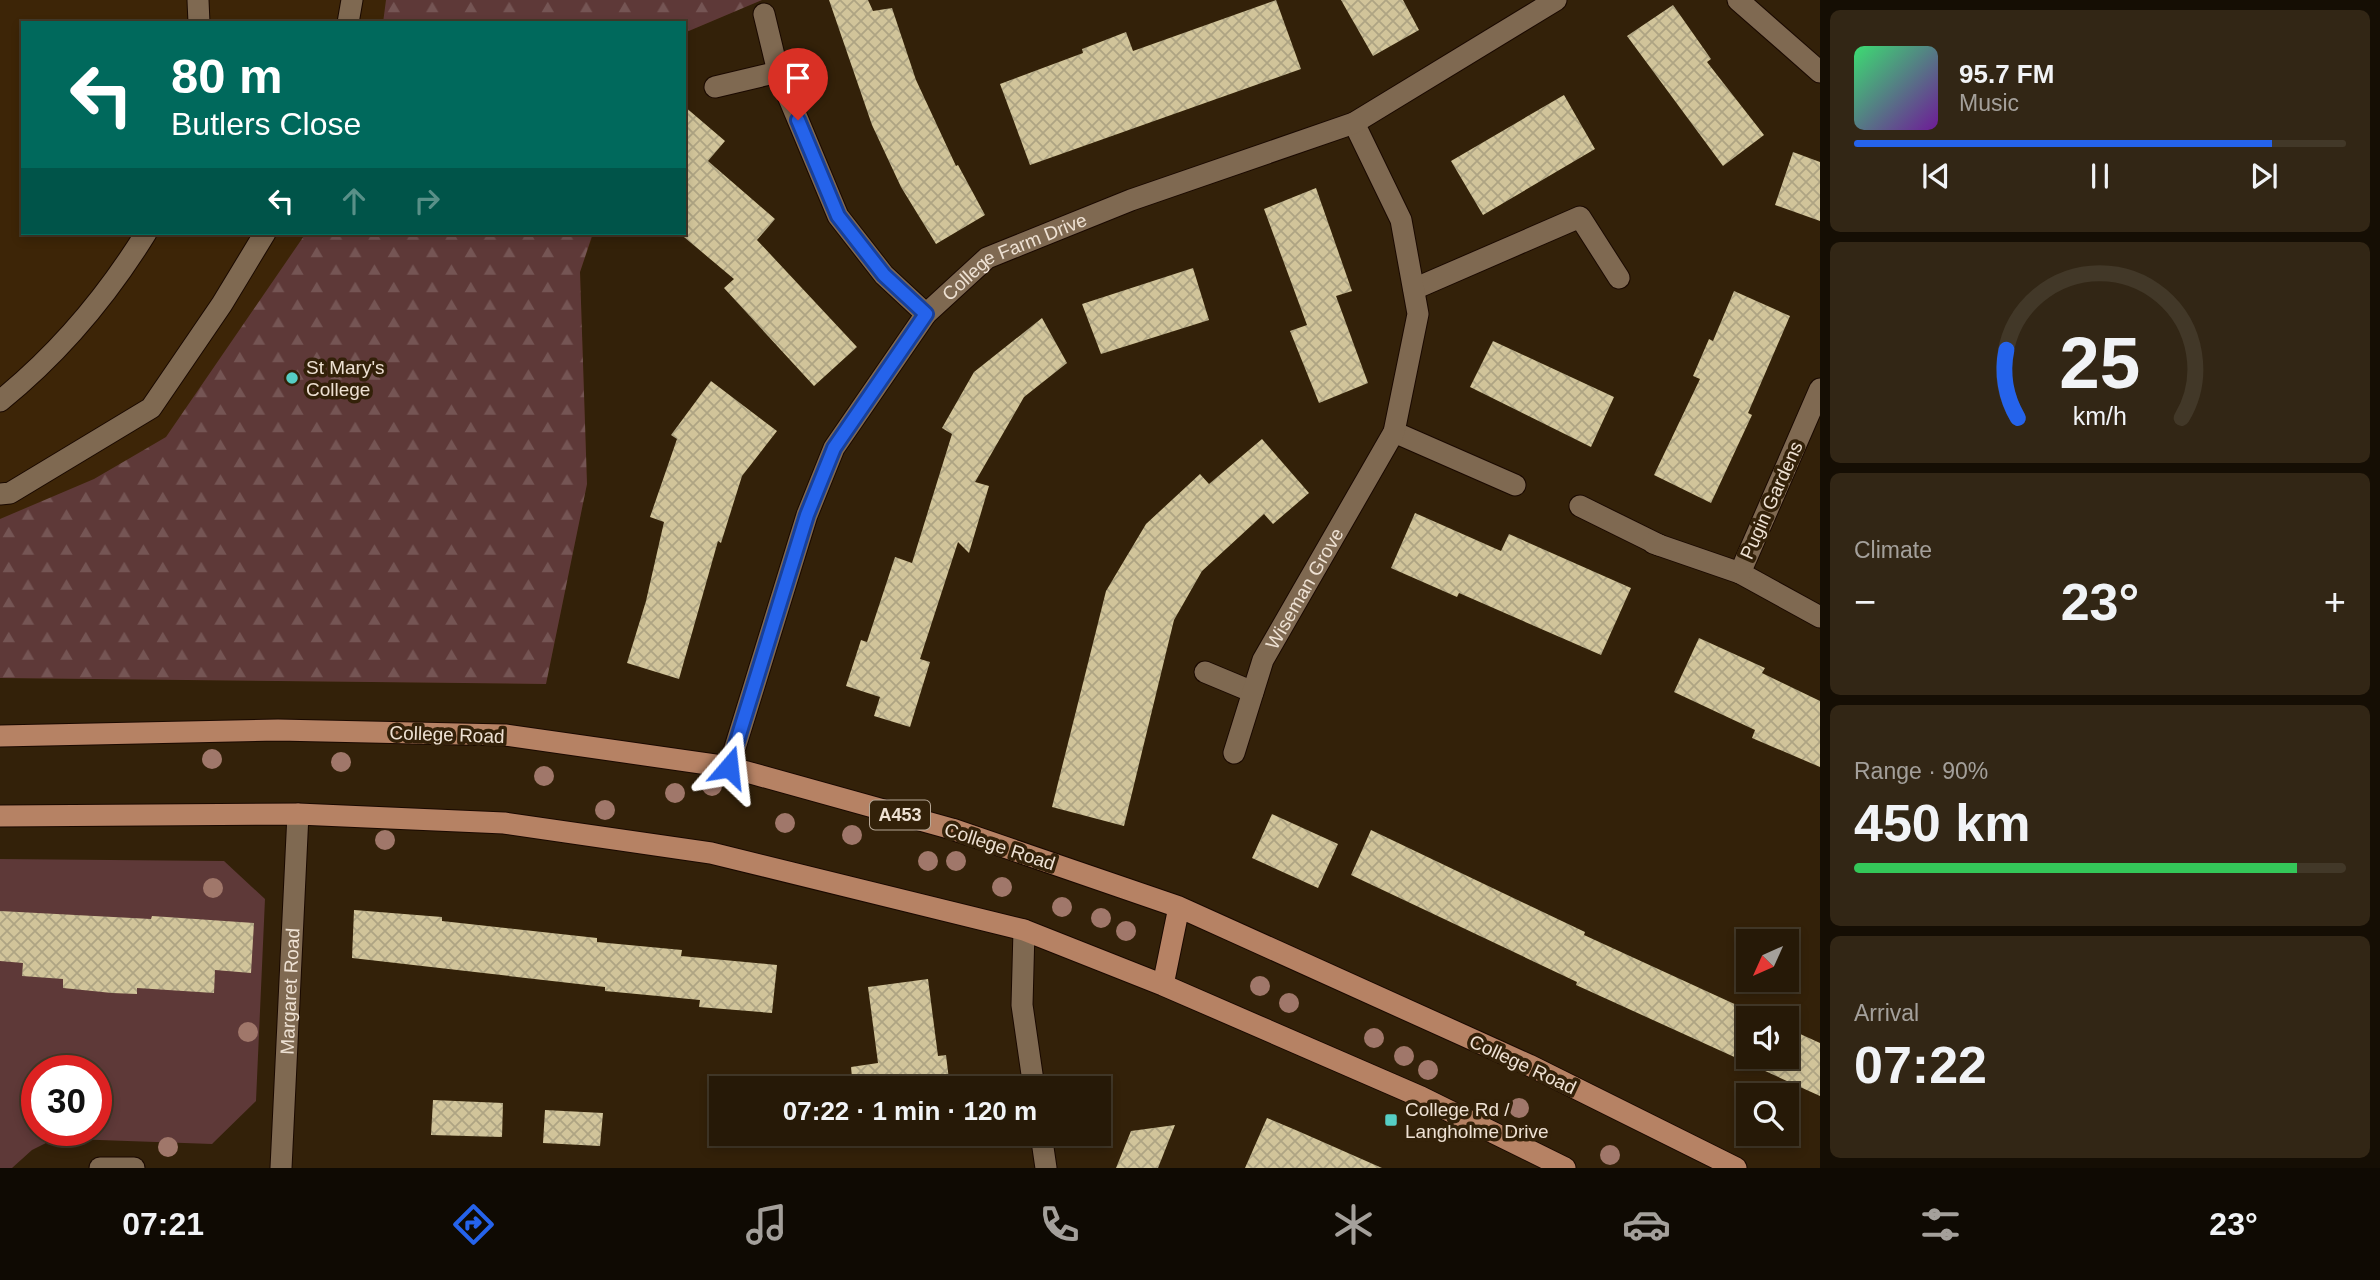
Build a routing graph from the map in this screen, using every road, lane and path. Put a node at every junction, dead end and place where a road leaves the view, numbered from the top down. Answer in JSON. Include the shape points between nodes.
{"nodes":[{"id":1,"x":198,"y":0,"type":"edge"},
{"id":2,"x":352,"y":0,"type":"edge"},
{"id":3,"x":1556,"y":0,"type":"edge"},
{"id":4,"x":1738,"y":0,"type":"edge"},
{"id":5,"x":764,"y":14,"type":"dead end"},
{"id":6,"x":200,"y":21,"type":"edge"},
{"id":7,"x":348,"y":21,"type":"edge"},
{"id":8,"x":778,"y":72,"type":"junction"},
{"id":9,"x":1820,"y":72,"type":"edge"},
{"id":10,"x":715,"y":87,"type":"dead end"},
{"id":11,"x":1354,"y":123,"type":"junction"},
{"id":12,"x":145,"y":235,"type":"edge"},
{"id":13,"x":264,"y":235,"type":"edge"},
{"id":14,"x":1619,"y":278,"type":"dead end"},
{"id":15,"x":1414,"y":289,"type":"junction"},
{"id":16,"x":926,"y":314,"type":"junction"},
{"id":17,"x":1820,"y":389,"type":"edge"},
{"id":18,"x":0,"y":401,"type":"edge"},
{"id":19,"x":1394,"y":432,"type":"junction"},
{"id":20,"x":1515,"y":485,"type":"dead end"},
{"id":21,"x":0,"y":494,"type":"edge"},
{"id":22,"x":1580,"y":506,"type":"dead end"},
{"id":23,"x":1740,"y":573,"type":"junction"},
{"id":24,"x":1820,"y":617,"type":"edge"},
{"id":25,"x":1205,"y":672,"type":"dead end"},
{"id":26,"x":1253,"y":692,"type":"junction"},
{"id":27,"x":0,"y":736,"type":"edge"},
{"id":28,"x":1234,"y":753,"type":"dead end"},
{"id":29,"x":729,"y":767,"type":"junction"},
{"id":30,"x":298,"y":814,"type":"junction"},
{"id":31,"x":0,"y":816,"type":"edge"},
{"id":32,"x":1180,"y":907,"type":"junction"},
{"id":33,"x":1024,"y":930,"type":"junction"},
{"id":34,"x":1163,"y":985,"type":"junction"},
{"id":35,"x":1032,"y":1076,"type":"edge"},
{"id":36,"x":1043,"y":1146,"type":"edge"},
{"id":37,"x":100,"y":1168,"type":"edge"},
{"id":38,"x":134,"y":1168,"type":"edge"},
{"id":39,"x":281,"y":1168,"type":"edge"},
{"id":40,"x":1046,"y":1168,"type":"edge"},
{"id":41,"x":1565,"y":1168,"type":"edge"},
{"id":42,"x":1736,"y":1168,"type":"edge"}],
"edges":[{"from":1,"to":6,"type":"street"},
{"from":2,"to":7,"type":"street"},
{"from":3,"to":11,"type":"street","name":"College Farm Drive"},
{"from":4,"to":9,"type":"street"},
{"from":5,"to":8,"type":"street"},
{"from":8,"to":10,"type":"street"},
{"from":8,"to":16,"type":"street","via":[[838,216],[884,275]]},
{"from":11,"to":15,"type":"street","name":"Wiseman Grove","via":[[1401,220]]},
{"from":11,"to":16,"type":"street","name":"College Farm Drive","via":[[1131,200],[987,258]]},
{"from":12,"to":18,"type":"street","via":[[125,266],[41,368]]},
{"from":13,"to":21,"type":"street","via":[[151,408],[10,493]]},
{"from":14,"to":15,"type":"street","via":[[1580,217]]},
{"from":15,"to":19,"type":"street","name":"Wiseman Grove","via":[[1418,314]]},
{"from":16,"to":29,"type":"street","name":"College Farm Drive","via":[[834,448],[807,515]]},
{"from":17,"to":23,"type":"street","name":"Pugin Gardens"},
{"from":19,"to":20,"type":"street"},
{"from":19,"to":26,"type":"street","name":"Wiseman Grove","via":[[1263,660]]},
{"from":22,"to":23,"type":"street","name":"Pugin Gardens","via":[[1656,544]]},
{"from":23,"to":24,"type":"street","name":"Pugin Gardens"},
{"from":25,"to":26,"type":"street"},
{"from":26,"to":28,"type":"street","name":"Wiseman Grove"},
{"from":27,"to":29,"type":"main road","name":"College Road","number":"A453","via":[[278,730],[505,735]]},
{"from":29,"to":32,"type":"main road","name":"College Road","number":"A453","via":[[952,829]]},
{"from":30,"to":31,"type":"main road"},
{"from":30,"to":33,"type":"main road","via":[[504,823],[711,853]]},
{"from":30,"to":39,"type":"street","name":"Margaret Road"},
{"from":32,"to":34,"type":"main road"},
{"from":32,"to":42,"type":"main road","name":"College Road","number":"A453","via":[[1529,1065]]},
{"from":33,"to":34,"type":"main road"},
{"from":33,"to":35,"type":"street","via":[[1022,1005]]},
{"from":34,"to":41,"type":"main road","via":[[1421,1097]]},
{"from":36,"to":40,"type":"street"},
{"from":37,"to":38,"type":"street"}]}
